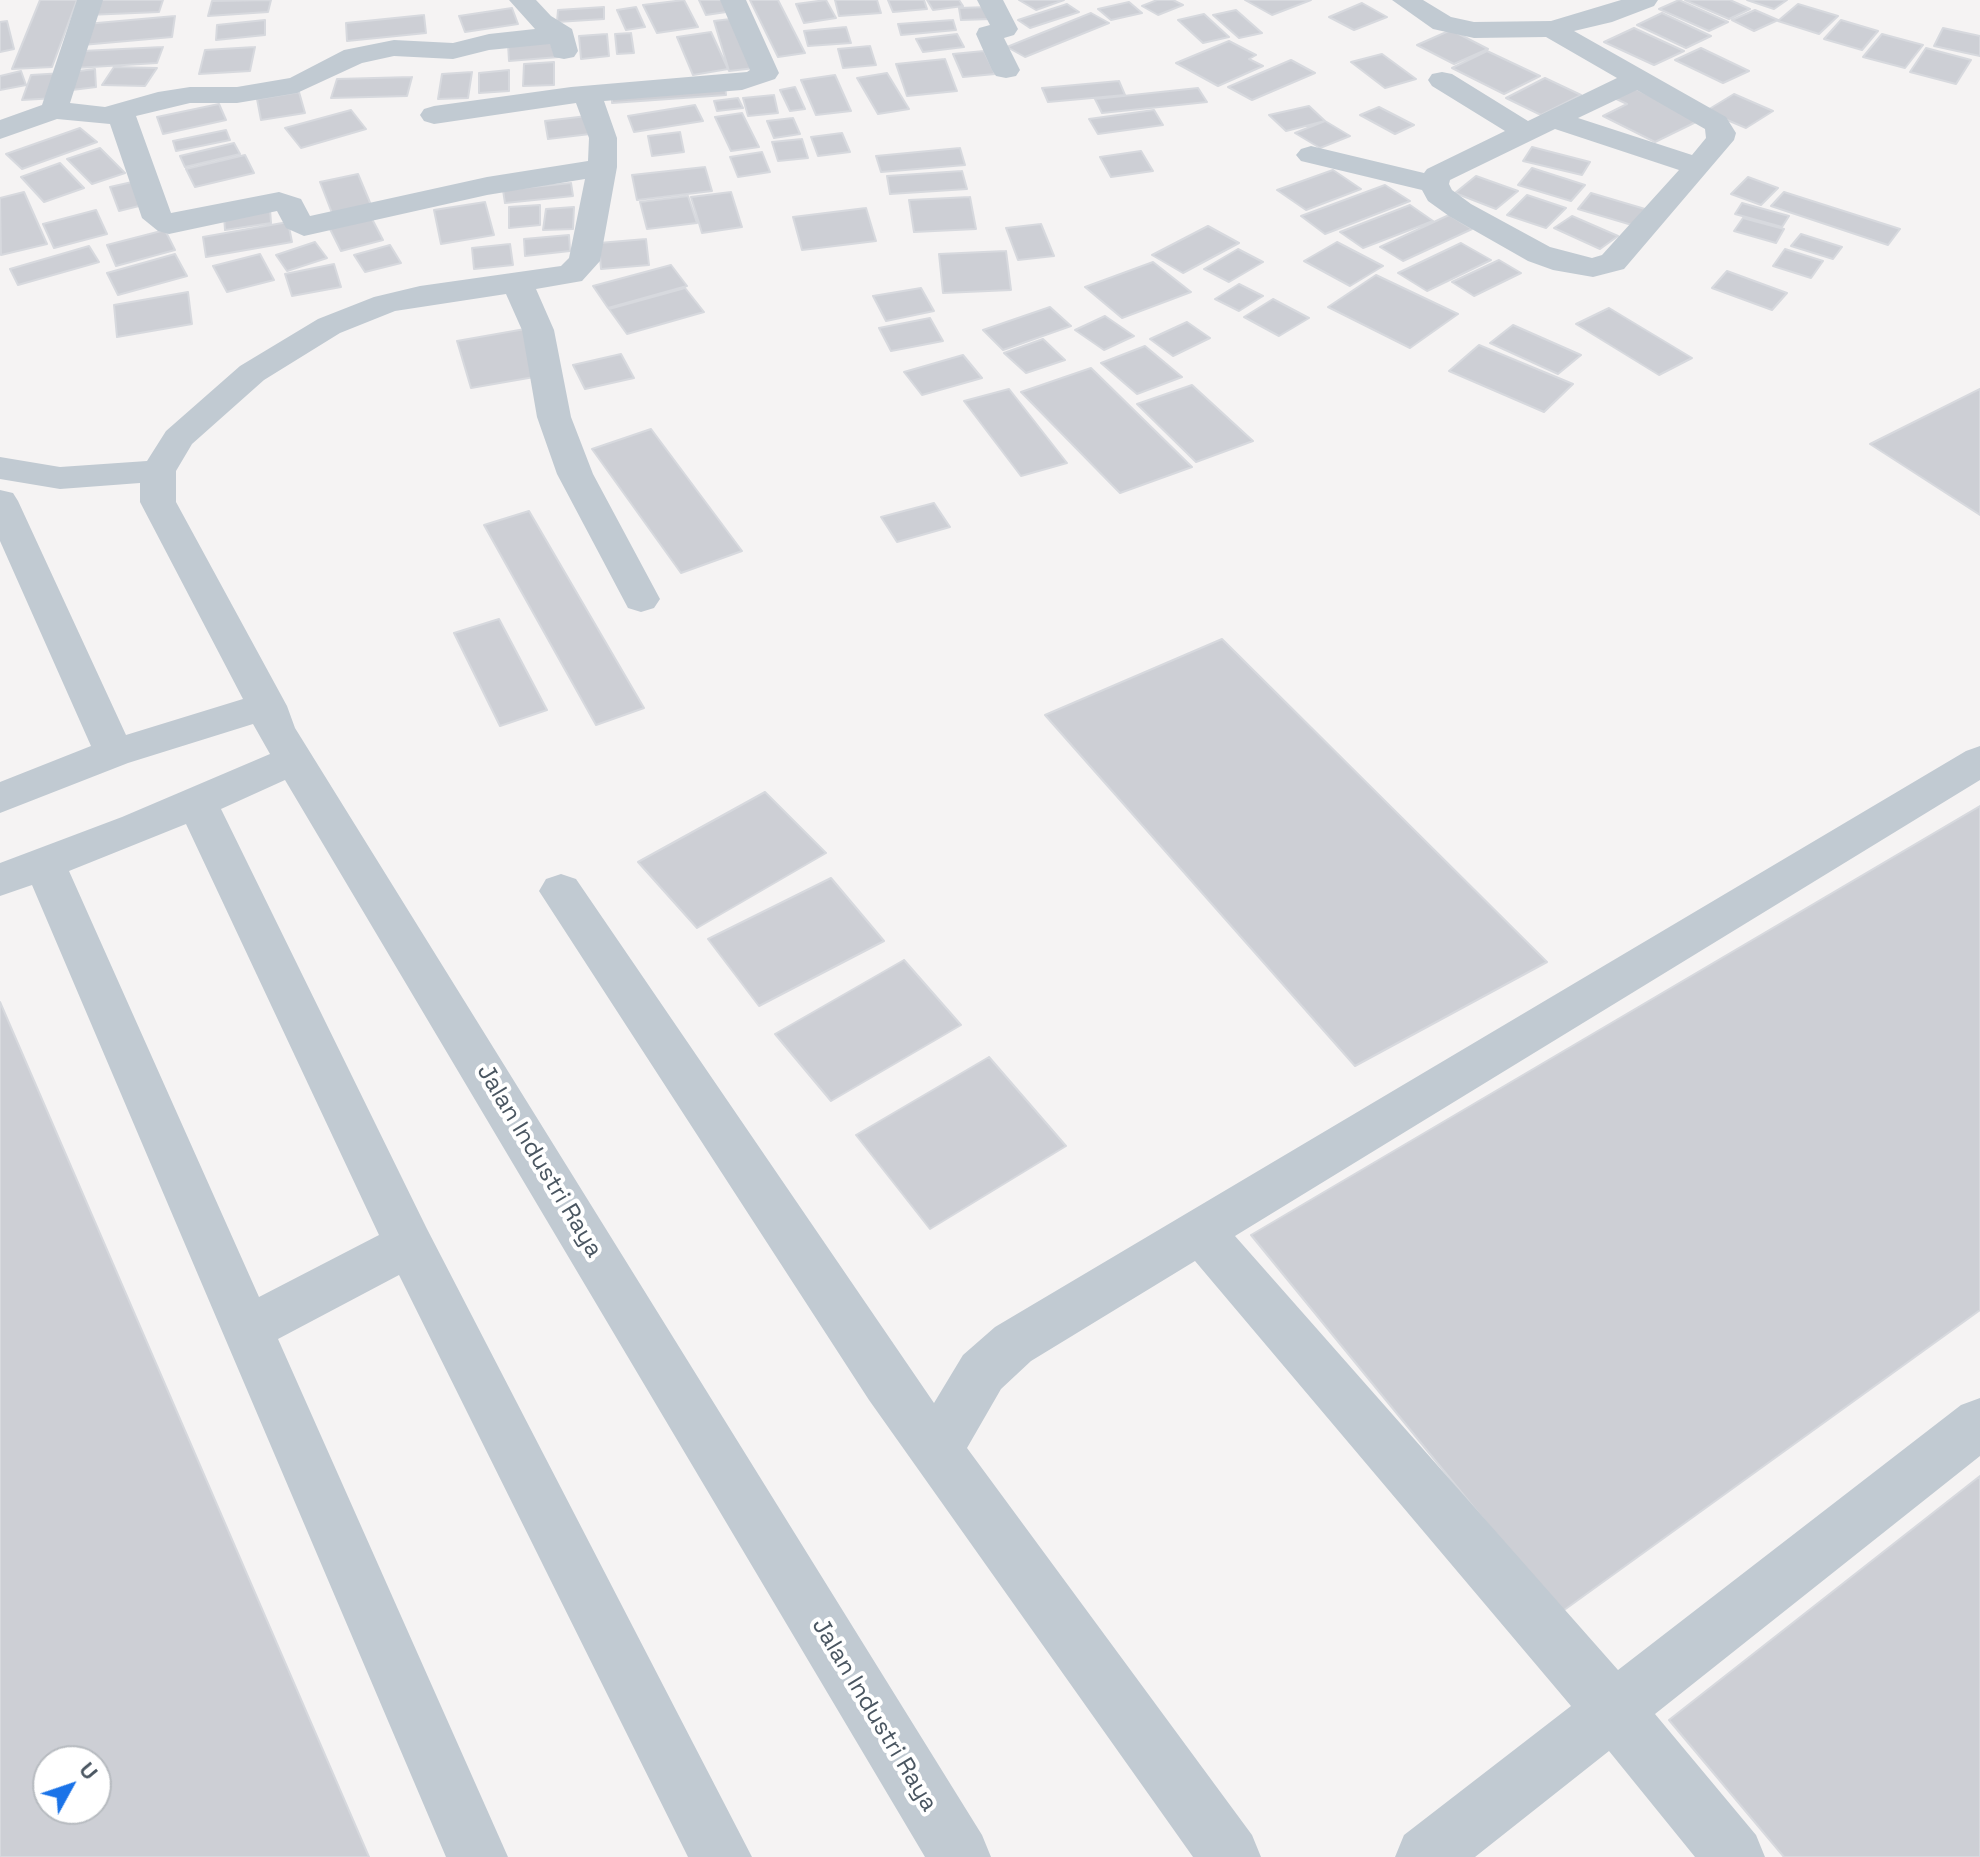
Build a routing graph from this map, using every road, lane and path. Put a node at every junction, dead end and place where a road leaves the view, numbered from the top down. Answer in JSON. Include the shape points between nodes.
{"nodes":[{"id":1,"x":90,"y":0,"type":"edge"},
{"id":2,"x":522,"y":0,"type":"edge"},
{"id":3,"x":733,"y":0,"type":"edge"},
{"id":4,"x":990,"y":0,"type":"edge"},
{"id":5,"x":1405,"y":0,"type":"edge"},
{"id":6,"x":1645,"y":0,"type":"edge"},
{"id":7,"x":1551,"y":29,"type":"junction"},
{"id":8,"x":562,"y":35,"type":"junction"},
{"id":9,"x":1006,"y":70,"type":"dead end"},
{"id":10,"x":1442,"y":80,"type":"dead end"},
{"id":11,"x":1635,"y":80,"type":"junction"},
{"id":12,"x":579,"y":94,"type":"junction"},
{"id":13,"x":54,"y":110,"type":"junction"},
{"id":14,"x":121,"y":113,"type":"junction"},
{"id":15,"x":434,"y":115,"type":"dead end"},
{"id":16,"x":1552,"y":119,"type":"junction"},
{"id":17,"x":0,"y":130,"type":"edge"},
{"id":18,"x":1525,"y":132,"type":"junction"},
{"id":19,"x":1311,"y":155,"type":"dead end"},
{"id":20,"x":1698,"y":166,"type":"junction"},
{"id":21,"x":602,"y":167,"type":"junction"},
{"id":22,"x":1434,"y":184,"type":"junction"},
{"id":23,"x":517,"y":283,"type":"junction"},
{"id":24,"x":0,"y":468,"type":"edge"},
{"id":25,"x":158,"y":471,"type":"junction"},
{"id":26,"x":0,"y":501,"type":"edge"},
{"id":27,"x":641,"y":599,"type":"dead end"},
{"id":28,"x":267,"y":706,"type":"junction"},
{"id":29,"x":114,"y":753,"type":"junction"},
{"id":30,"x":296,"y":759,"type":"junction"},
{"id":31,"x":1980,"y":761,"type":"edge"},
{"id":32,"x":0,"y":798,"type":"edge"},
{"id":33,"x":196,"y":801,"type":"junction"},
{"id":34,"x":22,"y":871,"type":"edge"},
{"id":35,"x":561,"y":891,"type":"dead end"},
{"id":36,"x":1200,"y":1231,"type":"junction"},
{"id":37,"x":409,"y":1245,"type":"junction"},
{"id":38,"x":246,"y":1329,"type":"junction"},
{"id":39,"x":1980,"y":1423,"type":"edge"},
{"id":40,"x":937,"y":1449,"type":"junction"},
{"id":41,"x":1615,"y":1712,"type":"junction"},
{"id":42,"x":477,"y":1857,"type":"edge"},
{"id":43,"x":721,"y":1857,"type":"edge"},
{"id":44,"x":960,"y":1857,"type":"edge"},
{"id":45,"x":1230,"y":1857,"type":"edge"},
{"id":46,"x":1426,"y":1857,"type":"edge"},
{"id":47,"x":1734,"y":1857,"type":"edge"}],
"edges":[{"from":1,"to":13,"type":"street"},
{"from":2,"to":8,"type":"street"},
{"from":3,"to":12,"type":"street","via":[[765,73],[742,82]]},
{"from":4,"to":9,"type":"street","via":[[1005,29],[989,34]]},
{"from":5,"to":7,"type":"street","via":[[1459,29]]},
{"from":6,"to":7,"type":"street"},
{"from":7,"to":11,"type":"street"},
{"from":8,"to":12,"type":"street"},
{"from":8,"to":14,"type":"street","via":[[453,51],[373,51],[333,64],[297,85],[237,95],[180,96]]},
{"from":10,"to":18,"type":"street"},
{"from":11,"to":16,"type":"street"},
{"from":11,"to":20,"type":"street","via":[[1716,123],[1720,140]]},
{"from":12,"to":15,"type":"street"},
{"from":12,"to":21,"type":"street","via":[[603,138]]},
{"from":13,"to":14,"type":"street","via":[[92,116]]},
{"from":13,"to":17,"type":"street"},
{"from":14,"to":21,"type":"street","via":[[157,218],[169,225],[279,201],[290,205],[304,227],[487,186]]},
{"from":16,"to":18,"type":"street"},
{"from":16,"to":20,"type":"street"},
{"from":18,"to":22,"type":"street","via":[[1437,175]]},
{"from":19,"to":22,"type":"street"},
{"from":20,"to":22,"type":"street","via":[[1613,262],[1593,268],[1539,254],[1439,195]]},
{"from":21,"to":23,"type":"street","via":[[579,269]]},
{"from":23,"to":25,"type":"street","via":[[385,304],[329,326],[252,373],[178,438]]},
{"from":23,"to":27,"type":"street","via":[[538,330],[554,417],[575,474]]},
{"from":24,"to":25,"type":"street","via":[[60,478]]},
{"from":25,"to":28,"type":"street","name":"Jalan Industri Raya","via":[[158,502]]},
{"from":26,"to":29,"type":"street"},
{"from":28,"to":29,"type":"street"},
{"from":28,"to":30,"type":"street","name":"Jalan Industri Raya","via":[[275,729]]},
{"from":29,"to":32,"type":"street"},
{"from":30,"to":33,"type":"street"},
{"from":30,"to":44,"type":"street","name":"Jalan Industri Raya"},
{"from":31,"to":36,"type":"street"},
{"from":33,"to":34,"type":"street"},
{"from":33,"to":37,"type":"street"},
{"from":34,"to":38,"type":"street"},
{"from":35,"to":40,"type":"street"},
{"from":36,"to":40,"type":"street","via":[[1013,1344],[982,1372]]},
{"from":36,"to":41,"type":"street"},
{"from":37,"to":38,"type":"street"},
{"from":37,"to":43,"type":"street"},
{"from":38,"to":42,"type":"street"},
{"from":39,"to":41,"type":"street"},
{"from":40,"to":45,"type":"street"},
{"from":41,"to":46,"type":"street"},
{"from":41,"to":47,"type":"street"}]}
